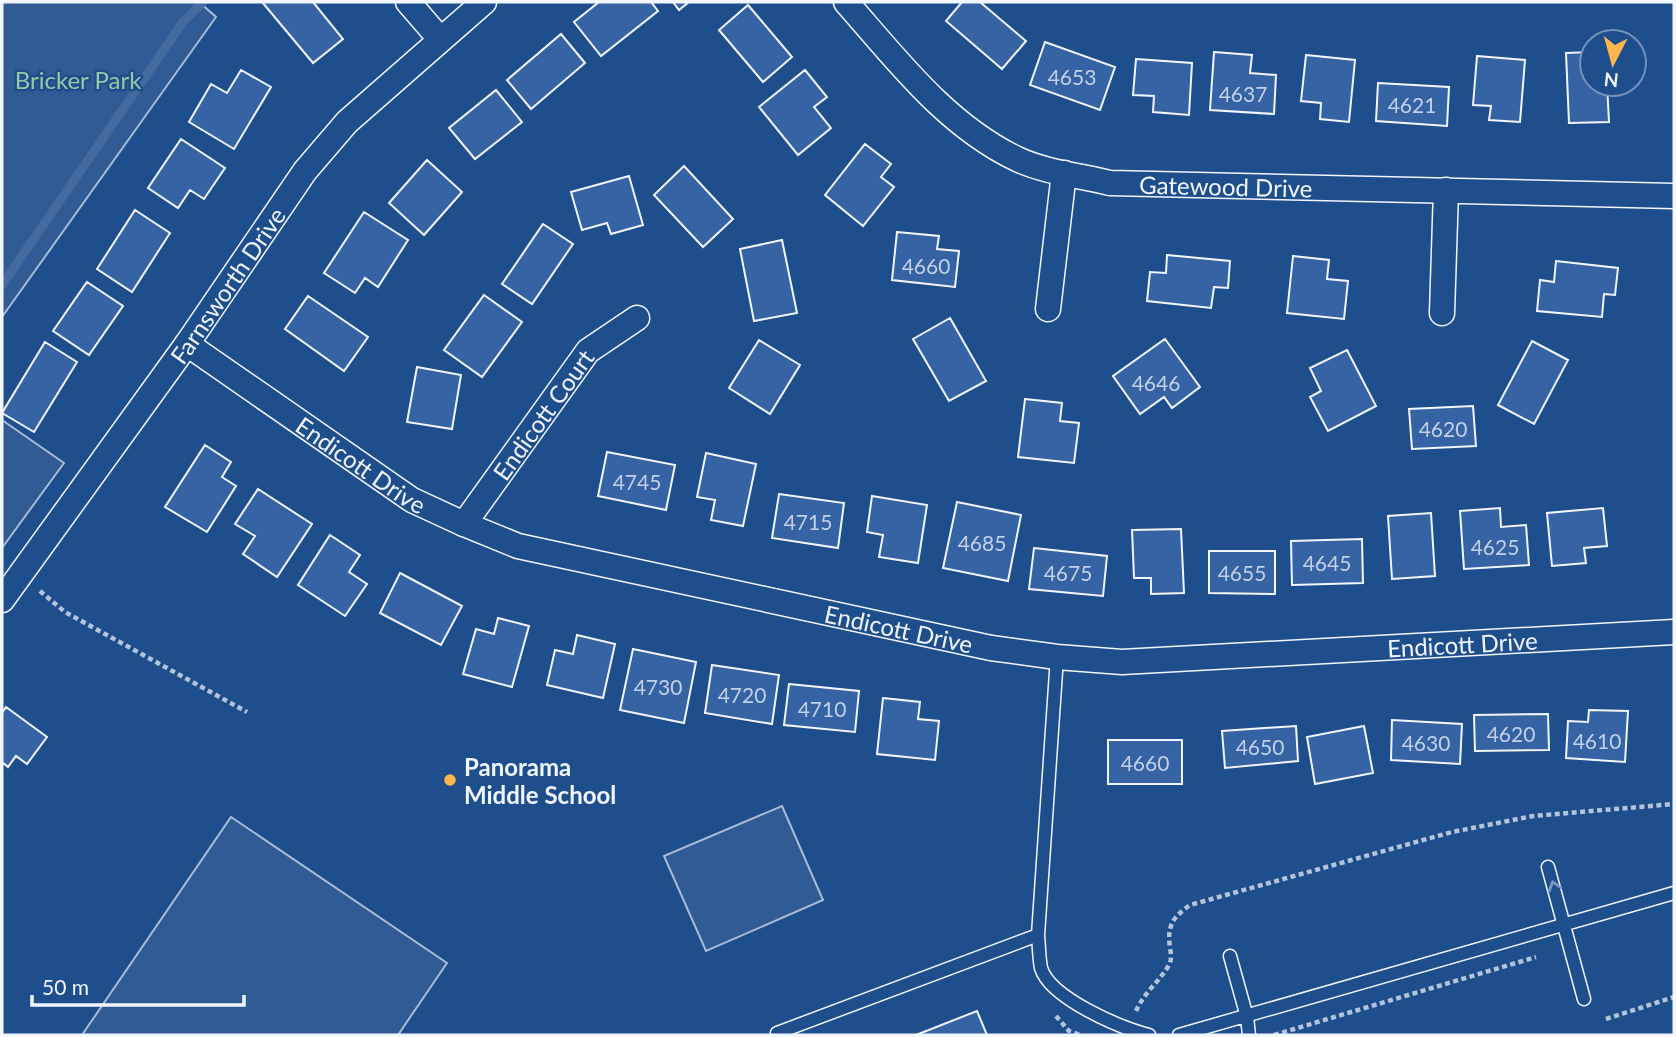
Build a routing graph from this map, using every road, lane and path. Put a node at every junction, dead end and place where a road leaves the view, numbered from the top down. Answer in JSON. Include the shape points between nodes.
{"nodes":[{"id":1,"x":408,"y":2,"type":"edge"},
{"id":2,"x":484,"y":2,"type":"edge"},
{"id":3,"x":846,"y":2,"type":"edge"},
{"id":4,"x":440,"y":39,"type":"junction"},
{"id":5,"x":1064,"y":173,"type":"junction"},
{"id":6,"x":1446,"y":190,"type":"junction"},
{"id":7,"x":1674,"y":196,"type":"edge"},
{"id":8,"x":1048,"y":309,"type":"dead end"},
{"id":9,"x":1442,"y":313,"type":"dead end"},
{"id":10,"x":637,"y":318,"type":"dead end"},
{"id":11,"x":187,"y":344,"type":"junction"},
{"id":12,"x":464,"y":524,"type":"junction"},
{"id":13,"x":39,"y":590,"type":"dead end"},
{"id":14,"x":2,"y":600,"type":"edge"},
{"id":15,"x":1674,"y":632,"type":"edge"},
{"id":16,"x":1057,"y":657,"type":"junction"},
{"id":17,"x":247,"y":712,"type":"dead end"},
{"id":18,"x":1674,"y":804,"type":"edge"},
{"id":19,"x":1548,"y":867,"type":"dead end"},
{"id":20,"x":1674,"y":893,"type":"edge"},
{"id":21,"x":1565,"y":925,"type":"junction"},
{"id":22,"x":1038,"y":935,"type":"junction"},
{"id":23,"x":1230,"y":956,"type":"dead end"},
{"id":24,"x":1536,"y":957,"type":"dead end"},
{"id":25,"x":1674,"y":997,"type":"edge"},
{"id":26,"x":1584,"y":999,"type":"dead end"},
{"id":27,"x":1247,"y":1017,"type":"junction"},
{"id":28,"x":1606,"y":1018,"type":"dead end"},
{"id":29,"x":1128,"y":1030,"type":"junction"},
{"id":30,"x":777,"y":1033,"type":"dead end"},
{"id":31,"x":1149,"y":1035,"type":"edge"},
{"id":32,"x":1179,"y":1035,"type":"edge"},
{"id":33,"x":1249,"y":1035,"type":"edge"},
{"id":34,"x":1274,"y":1035,"type":"edge"}],
"edges":[{"from":1,"to":4,"type":"street"},
{"from":2,"to":4,"type":"street","name":"Farnsworth Drive"},
{"from":3,"to":5,"type":"street","name":"Gatewood Drive","via":[[925,92],[972,133],[1019,160]]},
{"from":4,"to":11,"type":"street","name":"Farnsworth Drive","via":[[347,122],[305,171]]},
{"from":5,"to":6,"type":"street","name":"Gatewood Drive","via":[[1110,183]]},
{"from":5,"to":8,"type":"street"},
{"from":6,"to":7,"type":"street","name":"Gatewood Drive"},
{"from":6,"to":9,"type":"street"},
{"from":10,"to":12,"type":"street","name":"Endicott Court","via":[[588,351]]},
{"from":11,"to":12,"type":"street","name":"Endicott Drive","via":[[412,500]]},
{"from":11,"to":14,"type":"street","name":"Farnsworth Drive"},
{"from":12,"to":16,"type":"street","name":"Endicott Drive","via":[[518,546],[991,648]]},
{"from":13,"to":17,"type":"path","via":[[65,612]]},
{"from":15,"to":16,"type":"street","name":"Endicott Drive","via":[[1122,662]]},
{"from":16,"to":22,"type":"lane"},
{"from":18,"to":29,"type":"path","via":[[1533,816],[1452,832],[1190,905],[1172,920],[1169,964],[1143,996]]},
{"from":21,"to":19,"type":"lane","one_way":true},
{"from":20,"to":21,"type":"lane"},
{"from":21,"to":26,"type":"lane"},
{"from":21,"to":27,"type":"lane"},
{"from":22,"to":29,"type":"lane","via":[[1042,970],[1062,996]]},
{"from":22,"to":30,"type":"lane"},
{"from":23,"to":27,"type":"lane"},
{"from":24,"to":34,"type":"path"},
{"from":25,"to":28,"type":"path"},
{"from":27,"to":32,"type":"lane"},
{"from":27,"to":33,"type":"lane"},
{"from":29,"to":31,"type":"lane"}]}
